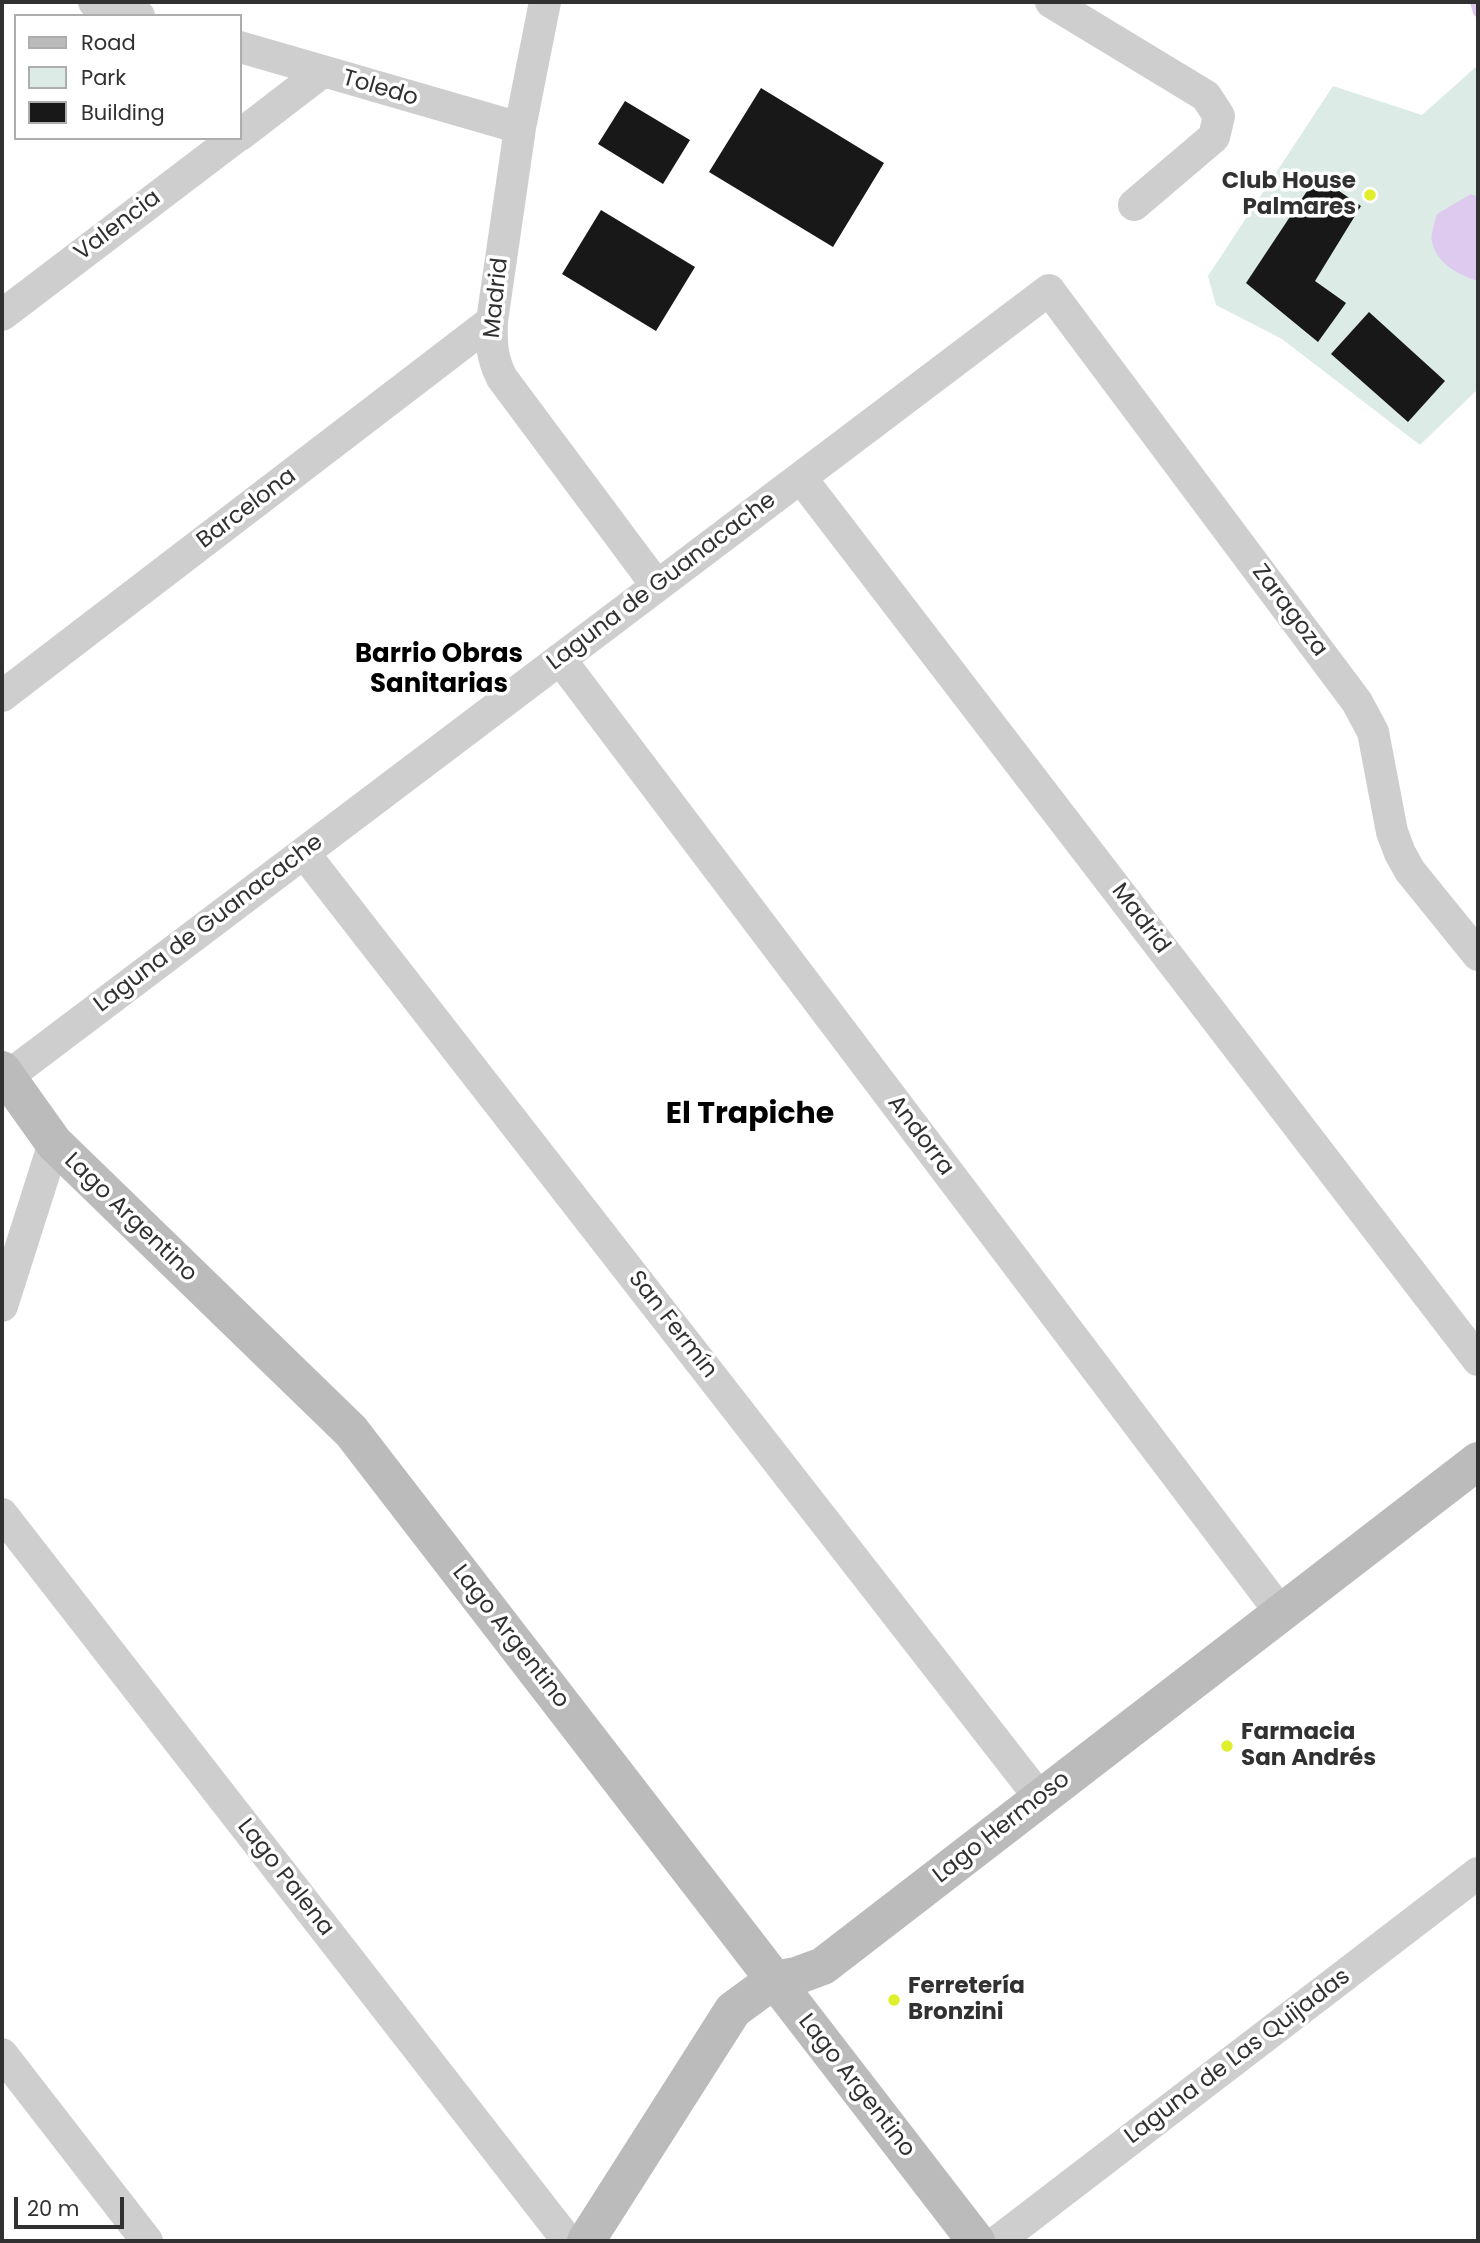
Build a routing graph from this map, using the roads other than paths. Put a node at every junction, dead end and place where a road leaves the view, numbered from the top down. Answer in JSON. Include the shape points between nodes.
{"nodes":[{"id":1,"x":93,"y":2,"type":"edge"},
{"id":2,"x":545,"y":2,"type":"edge"},
{"id":3,"x":1051,"y":2,"type":"edge"},
{"id":4,"x":132,"y":14,"type":"edge"},
{"id":5,"x":242,"y":48,"type":"edge"},
{"id":6,"x":322,"y":72,"type":"junction"},
{"id":7,"x":520,"y":128,"type":"junction"},
{"id":8,"x":242,"y":133,"type":"edge"},
{"id":9,"x":232,"y":140,"type":"edge"},
{"id":10,"x":1134,"y":205,"type":"dead end"},
{"id":11,"x":1049,"y":290,"type":"joint"},
{"id":12,"x":2,"y":314,"type":"edge"},
{"id":13,"x":492,"y":321,"type":"junction"},
{"id":14,"x":801,"y":478,"type":"junction"},
{"id":15,"x":657,"y":586,"type":"junction"},
{"id":16,"x":560,"y":659,"type":"junction"},
{"id":17,"x":2,"y":696,"type":"edge"},
{"id":18,"x":304,"y":853,"type":"junction"},
{"id":19,"x":1478,"y":955,"type":"edge"},
{"id":20,"x":4,"y":1074,"type":"edge"},
{"id":21,"x":54,"y":1143,"type":"junction"},
{"id":22,"x":2,"y":1306,"type":"edge"},
{"id":23,"x":1478,"y":1360,"type":"edge"},
{"id":24,"x":1478,"y":1461,"type":"edge"},
{"id":25,"x":2,"y":1514,"type":"edge"},
{"id":26,"x":1281,"y":1613,"type":"junction"},
{"id":27,"x":1040,"y":1798,"type":"junction"},
{"id":28,"x":1478,"y":1873,"type":"edge"},
{"id":29,"x":774,"y":1980,"type":"junction"},
{"id":30,"x":2,"y":2054,"type":"edge"},
{"id":31,"x":147,"y":2241,"type":"edge"},
{"id":32,"x":568,"y":2241,"type":"edge"},
{"id":33,"x":586,"y":2241,"type":"edge"},
{"id":34,"x":976,"y":2241,"type":"edge"},
{"id":35,"x":998,"y":2241,"type":"edge"}],
"edges":[{"from":1,"to":4,"type":"street"},
{"from":2,"to":7,"type":"street","name":"Madrid"},
{"from":3,"to":10,"type":"street","via":[[1206,96],[1219,116],[1214,137]]},
{"from":5,"to":6,"type":"street","name":"Toledo"},
{"from":6,"to":7,"type":"street","name":"Toledo"},
{"from":6,"to":8,"type":"street"},
{"from":7,"to":13,"type":"street","name":"Madrid"},
{"from":9,"to":12,"type":"street","name":"Valencia"},
{"from":11,"to":14,"type":"street","name":"Laguna de Guanacache"},
{"from":11,"to":19,"type":"street","name":"Zaragoza","via":[[1357,702],[1373,732],[1400,853],[1410,872]]},
{"from":13,"to":15,"type":"street","name":"Madrid","via":[[491,346],[502,378]]},
{"from":13,"to":17,"type":"street","name":"Barcelona"},
{"from":14,"to":15,"type":"street","name":"Laguna de Guanacache"},
{"from":14,"to":23,"type":"street","name":"Madrid"},
{"from":15,"to":16,"type":"street","name":"Laguna de Guanacache"},
{"from":16,"to":18,"type":"street","name":"Laguna de Guanacache"},
{"from":16,"to":26,"type":"street","name":"Andorra"},
{"from":18,"to":20,"type":"street","name":"Laguna de Guanacache"},
{"from":18,"to":27,"type":"street","name":"San Fermín"},
{"from":20,"to":21,"type":"street","name":"Lago Argentino"},
{"from":21,"to":22,"type":"street"},
{"from":21,"to":29,"type":"street","name":"Lago Argentino","via":[[351,1431]]},
{"from":24,"to":26,"type":"street","name":"Lago Hermoso"},
{"from":25,"to":32,"type":"street","name":"Lago Palena"},
{"from":26,"to":27,"type":"street","name":"Lago Hermoso"},
{"from":27,"to":29,"type":"street","name":"Lago Hermoso","via":[[823,1966]]},
{"from":28,"to":35,"type":"street","name":"Laguna de Las Quijadas"},
{"from":29,"to":33,"type":"street","name":"Lago Hermoso","via":[[733,2010]]},
{"from":29,"to":34,"type":"street","name":"Lago Argentino"},
{"from":30,"to":31,"type":"street"}]}
